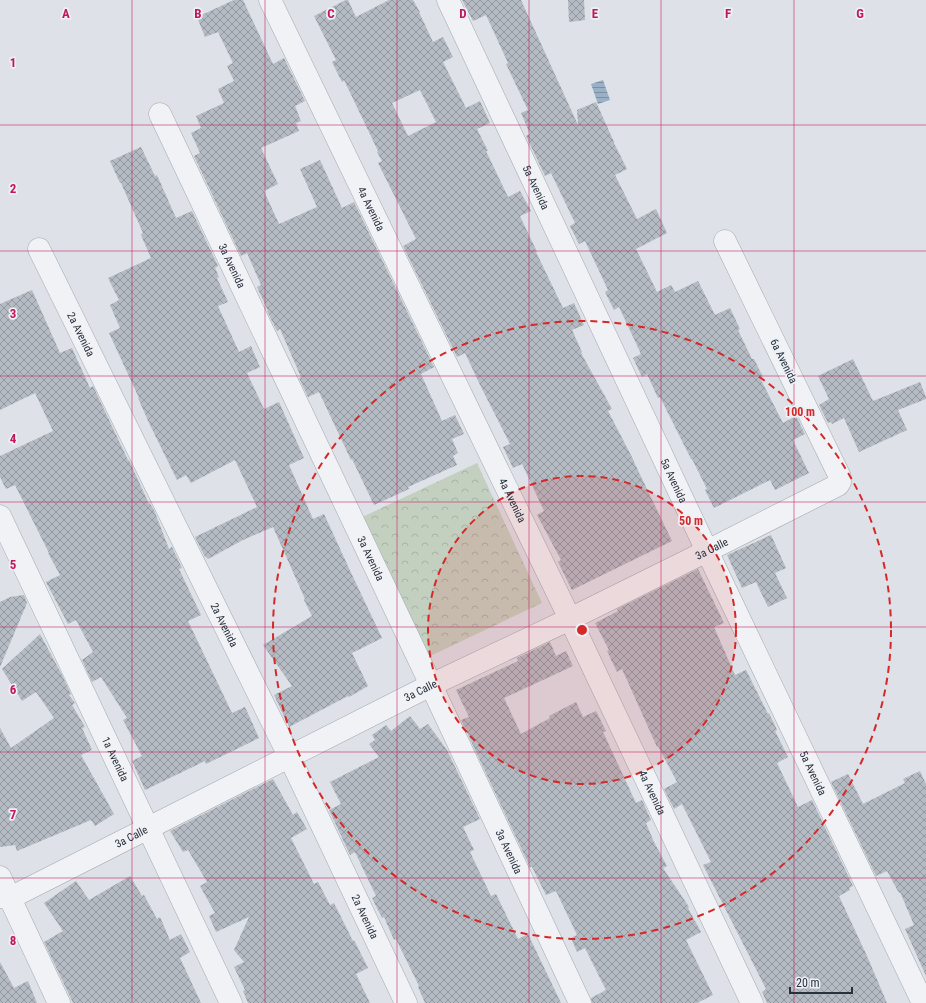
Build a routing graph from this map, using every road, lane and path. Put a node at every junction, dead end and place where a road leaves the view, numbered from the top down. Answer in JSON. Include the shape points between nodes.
{"nodes":[{"id":1,"x":270,"y":0,"type":"edge"},
{"id":2,"x":448,"y":0,"type":"edge"},
{"id":3,"x":160,"y":114,"type":"dead end"},
{"id":4,"x":725,"y":241,"type":"dead end"},
{"id":5,"x":39,"y":249,"type":"dead end"},
{"id":6,"x":840,"y":482,"type":"joint"},
{"id":7,"x":0,"y":516,"type":"edge"},
{"id":8,"x":707,"y":551,"type":"junction"},
{"id":9,"x":570,"y":619,"type":"junction"},
{"id":10,"x":431,"y":685,"type":"junction"},
{"id":11,"x":289,"y":756,"type":"junction"},
{"id":12,"x":148,"y":828,"type":"junction"},
{"id":13,"x":0,"y":877,"type":"edge"},
{"id":14,"x":5,"y":897,"type":"edge"},
{"id":15,"x":59,"y":1003,"type":"edge"},
{"id":16,"x":231,"y":1003,"type":"edge"},
{"id":17,"x":406,"y":1003,"type":"edge"},
{"id":18,"x":580,"y":1003,"type":"edge"},
{"id":19,"x":752,"y":1003,"type":"edge"},
{"id":20,"x":923,"y":1003,"type":"edge"}],
"edges":[{"from":1,"to":9,"type":"street","name":"4a Avenida"},
{"from":2,"to":8,"type":"street","name":"5a Avenida"},
{"from":3,"to":10,"type":"street","name":"3a Avenida"},
{"from":4,"to":6,"type":"street","name":"6a Avenida","via":[[840,477]]},
{"from":5,"to":11,"type":"street","name":"2a Avenida"},
{"from":6,"to":8,"type":"street","name":"3a Calle"},
{"from":7,"to":12,"type":"street","name":"1a Avenida"},
{"from":8,"to":9,"type":"street","name":"3a Calle"},
{"from":8,"to":20,"type":"street","name":"5a Avenida"},
{"from":9,"to":10,"type":"street","name":"3a Calle"},
{"from":9,"to":19,"type":"street","name":"4a Avenida"},
{"from":10,"to":11,"type":"street","name":"3a Calle"},
{"from":10,"to":18,"type":"street","name":"3a Avenida"},
{"from":11,"to":12,"type":"street","name":"3a Calle"},
{"from":11,"to":17,"type":"street","name":"2a Avenida"},
{"from":12,"to":14,"type":"street","name":"3a Calle"},
{"from":12,"to":16,"type":"street","name":"1a Avenida"},
{"from":13,"to":14,"type":"street"},
{"from":14,"to":15,"type":"street"}]}
